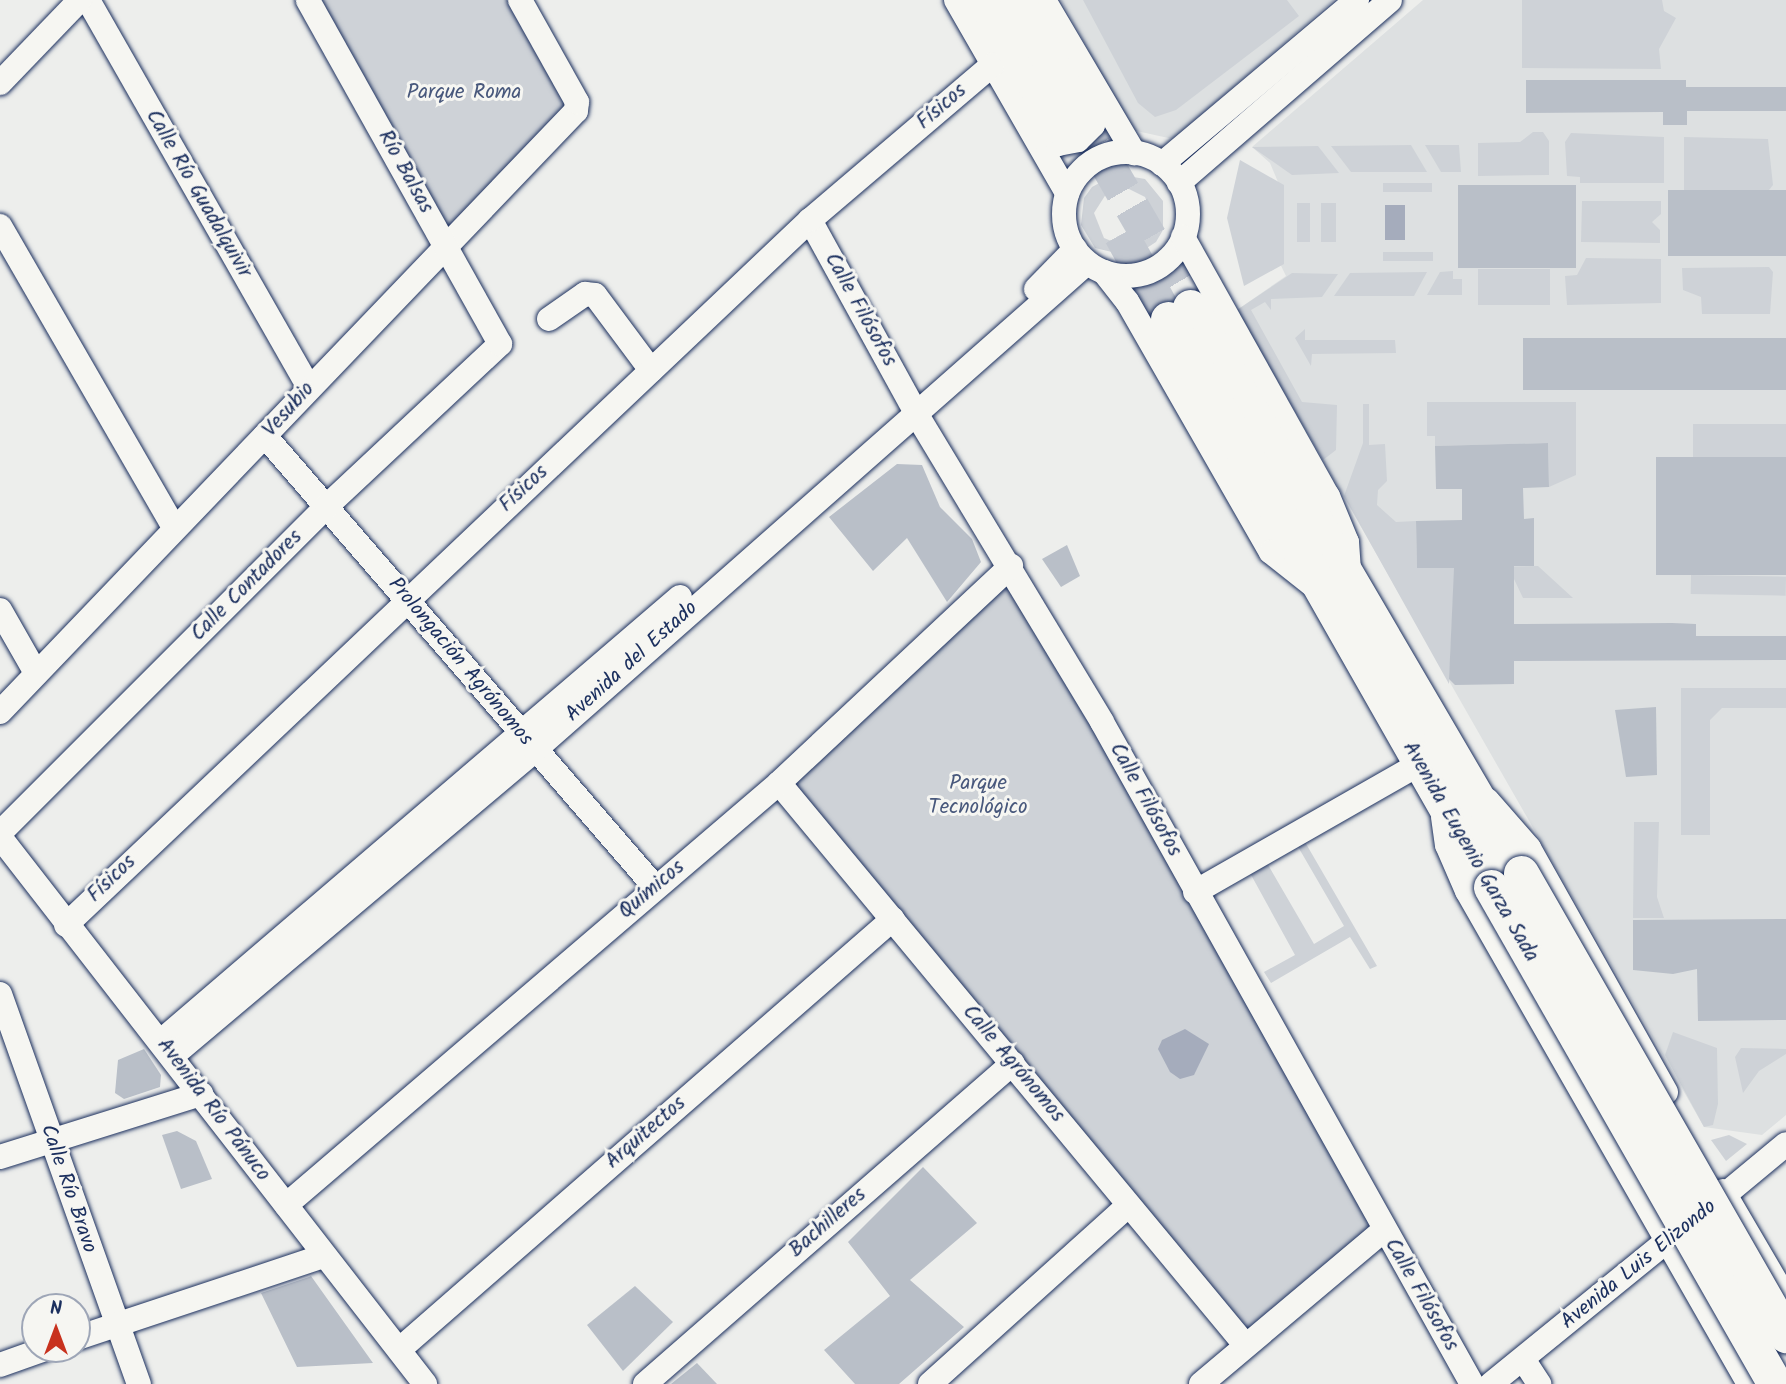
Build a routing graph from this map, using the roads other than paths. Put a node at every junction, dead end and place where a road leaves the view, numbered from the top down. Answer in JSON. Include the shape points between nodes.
{"nodes":[{"id":1,"x":80,"y":0,"type":"edge"},
{"id":2,"x":88,"y":0,"type":"edge"},
{"id":3,"x":308,"y":0,"type":"edge"},
{"id":4,"x":520,"y":0,"type":"edge"},
{"id":5,"x":956,"y":0,"type":"edge"},
{"id":6,"x":984,"y":0,"type":"edge"},
{"id":7,"x":1017,"y":0,"type":"edge"},
{"id":8,"x":1044,"y":0,"type":"edge"},
{"id":9,"x":1357,"y":0,"type":"edge"},
{"id":10,"x":1390,"y":0,"type":"edge"},
{"id":11,"x":992,"y":65,"type":"junction"},
{"id":12,"x":0,"y":83,"type":"edge"},
{"id":13,"x":1068,"y":118,"type":"junction"},
{"id":14,"x":1135,"y":153,"type":"junction"},
{"id":15,"x":1162,"y":164,"type":"junction"},
{"id":16,"x":1179,"y":183,"type":"junction"},
{"id":17,"x":1067,"y":193,"type":"junction"},
{"id":18,"x":810,"y":220,"type":"junction"},
{"id":19,"x":0,"y":226,"type":"edge"},
{"id":20,"x":1184,"y":237,"type":"junction"},
{"id":21,"x":445,"y":243,"type":"junction"},
{"id":22,"x":1089,"y":262,"type":"junction"},
{"id":23,"x":1180,"y":315,"type":"junction"},
{"id":24,"x":549,"y":319,"type":"dead end"},
{"id":25,"x":500,"y":344,"type":"joint"},
{"id":26,"x":651,"y":370,"type":"junction"},
{"id":27,"x":309,"y":387,"type":"junction"},
{"id":28,"x":913,"y":408,"type":"junction"},
{"id":29,"x":265,"y":436,"type":"junction"},
{"id":30,"x":327,"y":506,"type":"junction"},
{"id":31,"x":174,"y":527,"type":"junction"},
{"id":32,"x":1011,"y":566,"type":"junction"},
{"id":33,"x":1334,"y":584,"type":"junction"},
{"id":34,"x":407,"y":599,"type":"junction"},
{"id":35,"x":0,"y":610,"type":"edge"},
{"id":36,"x":36,"y":673,"type":"junction"},
{"id":37,"x":0,"y":712,"type":"edge"},
{"id":38,"x":527,"y":742,"type":"junction"},
{"id":39,"x":1418,"y":765,"type":"junction"},
{"id":40,"x":779,"y":783,"type":"junction"},
{"id":41,"x":1457,"y":798,"type":"junction"},
{"id":42,"x":0,"y":835,"type":"edge"},
{"id":43,"x":1506,"y":880,"type":"junction"},
{"id":44,"x":654,"y":887,"type":"junction"},
{"id":45,"x":1195,"y":892,"type":"junction"},
{"id":46,"x":893,"y":919,"type":"junction"},
{"id":47,"x":66,"y":925,"type":"junction"},
{"id":48,"x":0,"y":994,"type":"edge"},
{"id":49,"x":167,"y":1048,"type":"junction"},
{"id":50,"x":1013,"y":1063,"type":"junction"},
{"id":51,"x":201,"y":1094,"type":"junction"},
{"id":52,"x":1685,"y":1127,"type":"junction"},
{"id":53,"x":51,"y":1142,"type":"junction"},
{"id":54,"x":1786,"y":1144,"type":"edge"},
{"id":55,"x":0,"y":1157,"type":"edge"},
{"id":56,"x":1622,"y":1167,"type":"junction"},
{"id":57,"x":1726,"y":1195,"type":"junction"},
{"id":58,"x":286,"y":1205,"type":"junction"},
{"id":59,"x":1128,"y":1206,"type":"junction"},
{"id":60,"x":1384,"y":1230,"type":"junction"},
{"id":61,"x":1667,"y":1242,"type":"junction"},
{"id":62,"x":324,"y":1256,"type":"junction"},
{"id":63,"x":1781,"y":1290,"type":"edge"},
{"id":64,"x":115,"y":1324,"type":"junction"},
{"id":65,"x":1712,"y":1324,"type":"junction"},
{"id":66,"x":91,"y":1333,"type":"edge"},
{"id":67,"x":1786,"y":1335,"type":"edge"},
{"id":68,"x":1246,"y":1346,"type":"junction"},
{"id":69,"x":400,"y":1349,"type":"junction"},
{"id":70,"x":21,"y":1357,"type":"edge"},
{"id":71,"x":1523,"y":1359,"type":"junction"},
{"id":72,"x":0,"y":1364,"type":"edge"},
{"id":73,"x":139,"y":1384,"type":"edge"},
{"id":74,"x":425,"y":1384,"type":"edge"},
{"id":75,"x":645,"y":1384,"type":"edge"},
{"id":76,"x":930,"y":1384,"type":"edge"},
{"id":77,"x":1201,"y":1384,"type":"edge"},
{"id":78,"x":1472,"y":1384,"type":"edge"},
{"id":79,"x":1491,"y":1384,"type":"edge"},
{"id":80,"x":1539,"y":1384,"type":"edge"},
{"id":81,"x":1749,"y":1384,"type":"edge"},
{"id":82,"x":1775,"y":1384,"type":"edge"}],
"edges":[{"from":1,"to":12,"type":"street"},
{"from":2,"to":27,"type":"street","name":"Calle Río Guadalquivir"},
{"from":3,"to":21,"type":"street","name":"Río Balsas"},
{"from":4,"to":21,"type":"street","name":"Vesubio","via":[[577,108]]},
{"from":5,"to":11,"type":"street"},
{"from":6,"to":13,"type":"highway"},
{"from":7,"to":13,"type":"highway"},
{"from":8,"to":13,"type":"street"},
{"from":9,"to":15,"type":"street"},
{"from":10,"to":16,"type":"street"},
{"from":11,"to":13,"type":"street"},
{"from":11,"to":18,"type":"street","name":"Físicos"},
{"from":13,"to":14,"type":"street"},
{"from":13,"to":17,"type":"street"},
{"from":14,"to":15,"type":"street"},
{"from":14,"to":17,"type":"street","via":[[1098,158],[1082,170]]},
{"from":15,"to":16,"type":"street"},
{"from":16,"to":20,"type":"street","via":[[1188,215]]},
{"from":17,"to":22,"type":"street","via":[[1064,225]]},
{"from":18,"to":26,"type":"street","name":"Físicos"},
{"from":18,"to":28,"type":"street","name":"Calle Filósofos"},
{"from":19,"to":31,"type":"street"},
{"from":20,"to":22,"type":"street","via":[[1171,257],[1151,270],[1128,276]]},
{"from":20,"to":23,"type":"street"},
{"from":21,"to":25,"type":"street","name":"Río Balsas"},
{"from":21,"to":27,"type":"street","name":"Vesubio"},
{"from":22,"to":23,"type":"street"},
{"from":22,"to":28,"type":"street","name":"Avenida del Estado"},
{"from":23,"to":33,"type":"highway","name":"Avenida Eugenio Garza Sada"},
{"from":23,"to":33,"type":"street","via":[[1328,496],[1347,542]]},
{"from":24,"to":26,"type":"street","via":[[585,294],[595,295]]},
{"from":25,"to":30,"type":"street","name":"Calle Contadores"},
{"from":26,"to":34,"type":"street","name":"Físicos"},
{"from":27,"to":29,"type":"street","name":"Vesubio"},
{"from":28,"to":32,"type":"street","name":"Calle Filósofos"},
{"from":28,"to":38,"type":"street","name":"Avenida del Estado"},
{"from":29,"to":30,"type":"street","name":"Prolongación Agrónomos"},
{"from":29,"to":31,"type":"street","name":"Vesubio"},
{"from":30,"to":34,"type":"street","name":"Prolongación Agrónomos"},
{"from":30,"to":42,"type":"street","name":"Calle Contadores"},
{"from":31,"to":36,"type":"street","name":"Vesubio"},
{"from":32,"to":40,"type":"street","name":"Químicos"},
{"from":32,"to":45,"type":"street","name":"Calle Filósofos"},
{"from":33,"to":39,"type":"highway","name":"Avenida Eugenio Garza Sada"},
{"from":33,"to":41,"type":"highway","name":"Avenida Eugenio Garza Sada"},
{"from":34,"to":38,"type":"street","name":"Prolongación Agrónomos"},
{"from":34,"to":47,"type":"street","name":"Físicos"},
{"from":35,"to":36,"type":"street"},
{"from":36,"to":37,"type":"street","name":"Vesubio"},
{"from":38,"to":44,"type":"street","name":"Prolongación Agrónomos"},
{"from":38,"to":49,"type":"street","name":"Avenida del Estado"},
{"from":39,"to":41,"type":"highway","name":"Avenida Eugenio Garza Sada"},
{"from":39,"to":45,"type":"street"},
{"from":40,"to":44,"type":"street","name":"Químicos"},
{"from":40,"to":46,"type":"street","name":"Calle Agrónomos"},
{"from":41,"to":43,"type":"highway","name":"Avenida Eugenio Garza Sada"},
{"from":41,"to":52,"type":"street","via":[[1515,826]]},
{"from":41,"to":56,"type":"street","via":[[1447,845],[1467,891]]},
{"from":42,"to":47,"type":"street","name":"Avenida Río Pánuco"},
{"from":43,"to":67,"type":"highway","name":"Avenida Eugenio Garza Sada","bridge":true},
{"from":43,"to":82,"type":"highway","name":"Avenida Eugenio Garza Sada","bridge":true},
{"from":44,"to":58,"type":"street","name":"Químicos"},
{"from":45,"to":60,"type":"street","name":"Calle Filósofos"},
{"from":46,"to":50,"type":"street","name":"Calle Agrónomos"},
{"from":46,"to":69,"type":"street","name":"Arquitectos"},
{"from":47,"to":49,"type":"street","name":"Avenida Río Pánuco"},
{"from":48,"to":53,"type":"street","name":"Calle Río Bravo"},
{"from":49,"to":51,"type":"street","name":"Avenida Río Pánuco"},
{"from":50,"to":59,"type":"street","name":"Calle Agrónomos"},
{"from":50,"to":75,"type":"street","name":"Bachilleres"},
{"from":51,"to":53,"type":"street"},
{"from":51,"to":58,"type":"street","name":"Avenida Río Pánuco"},
{"from":52,"to":56,"type":"street","via":[[1685,1153],[1668,1172],[1642,1176]]},
{"from":52,"to":57,"type":"street"},
{"from":53,"to":55,"type":"street"},
{"from":53,"to":64,"type":"street","name":"Calle Río Bravo"},
{"from":54,"to":57,"type":"street","name":"Avenida Luis Elizondo"},
{"from":56,"to":61,"type":"street"},
{"from":57,"to":61,"type":"street","name":"Avenida Luis Elizondo"},
{"from":57,"to":63,"type":"street"},
{"from":58,"to":62,"type":"street","name":"Avenida Río Pánuco"},
{"from":59,"to":68,"type":"street","name":"Calle Agrónomos"},
{"from":59,"to":76,"type":"street"},
{"from":60,"to":68,"type":"street"},
{"from":60,"to":78,"type":"street","name":"Calle Filósofos"},
{"from":61,"to":65,"type":"street"},
{"from":61,"to":71,"type":"street","name":"Avenida Luis Elizondo"},
{"from":62,"to":64,"type":"street"},
{"from":62,"to":69,"type":"street","name":"Avenida Río Pánuco"},
{"from":63,"to":65,"type":"street","via":[[1752,1267],[1732,1271],[1713,1293]]},
{"from":64,"to":66,"type":"street"},
{"from":64,"to":73,"type":"street","name":"Calle Río Bravo"},
{"from":65,"to":81,"type":"street"},
{"from":68,"to":77,"type":"street"},
{"from":69,"to":74,"type":"street","name":"Avenida Río Pánuco"},
{"from":70,"to":72,"type":"street"},
{"from":71,"to":79,"type":"street","name":"Avenida Luis Elizondo"},
{"from":71,"to":80,"type":"street"}]}
